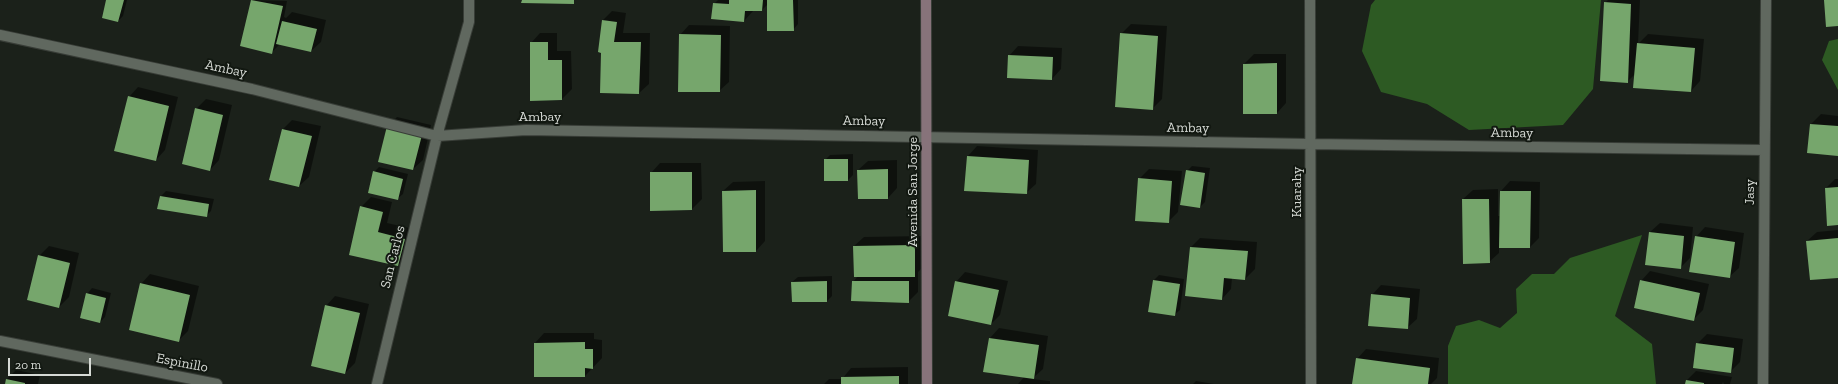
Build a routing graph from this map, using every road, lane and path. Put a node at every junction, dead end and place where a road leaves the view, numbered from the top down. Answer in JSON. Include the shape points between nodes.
{"nodes":[{"id":1,"x":469,"y":0,"type":"edge"},
{"id":2,"x":926,"y":0,"type":"edge"},
{"id":3,"x":1310,"y":0,"type":"edge"},
{"id":4,"x":1766,"y":0,"type":"edge"},
{"id":5,"x":0,"y":35,"type":"edge"},
{"id":6,"x":437,"y":136,"type":"junction"},
{"id":7,"x":927,"y":136,"type":"junction"},
{"id":8,"x":1310,"y":144,"type":"junction"},
{"id":9,"x":1764,"y":150,"type":"junction"},
{"id":10,"x":0,"y":341,"type":"edge"},
{"id":11,"x":217,"y":384,"type":"edge"},
{"id":12,"x":377,"y":384,"type":"edge"},
{"id":13,"x":927,"y":384,"type":"edge"},
{"id":14,"x":1311,"y":384,"type":"edge"},
{"id":15,"x":1763,"y":384,"type":"edge"}],
"edges":[{"from":1,"to":6,"type":"street","name":"San Carlos","via":[[469,22]]},
{"from":2,"to":7,"type":"street","name":"Avenida San Jorge"},
{"from":3,"to":8,"type":"street","name":"Kuarahy"},
{"from":4,"to":9,"type":"street","name":"Jasy"},
{"from":5,"to":6,"type":"street","name":"Ambay","via":[[252,89]]},
{"from":6,"to":7,"type":"street","name":"Ambay","via":[[526,130]]},
{"from":6,"to":12,"type":"street","name":"San Carlos"},
{"from":7,"to":8,"type":"street","name":"Ambay"},
{"from":7,"to":13,"type":"street","name":"Avenida San Jorge"},
{"from":8,"to":9,"type":"street","name":"Ambay"},
{"from":8,"to":14,"type":"street","name":"Kuarahy"},
{"from":9,"to":15,"type":"street","name":"Jasy"},
{"from":10,"to":11,"type":"street","name":"Espinillo"}]}
